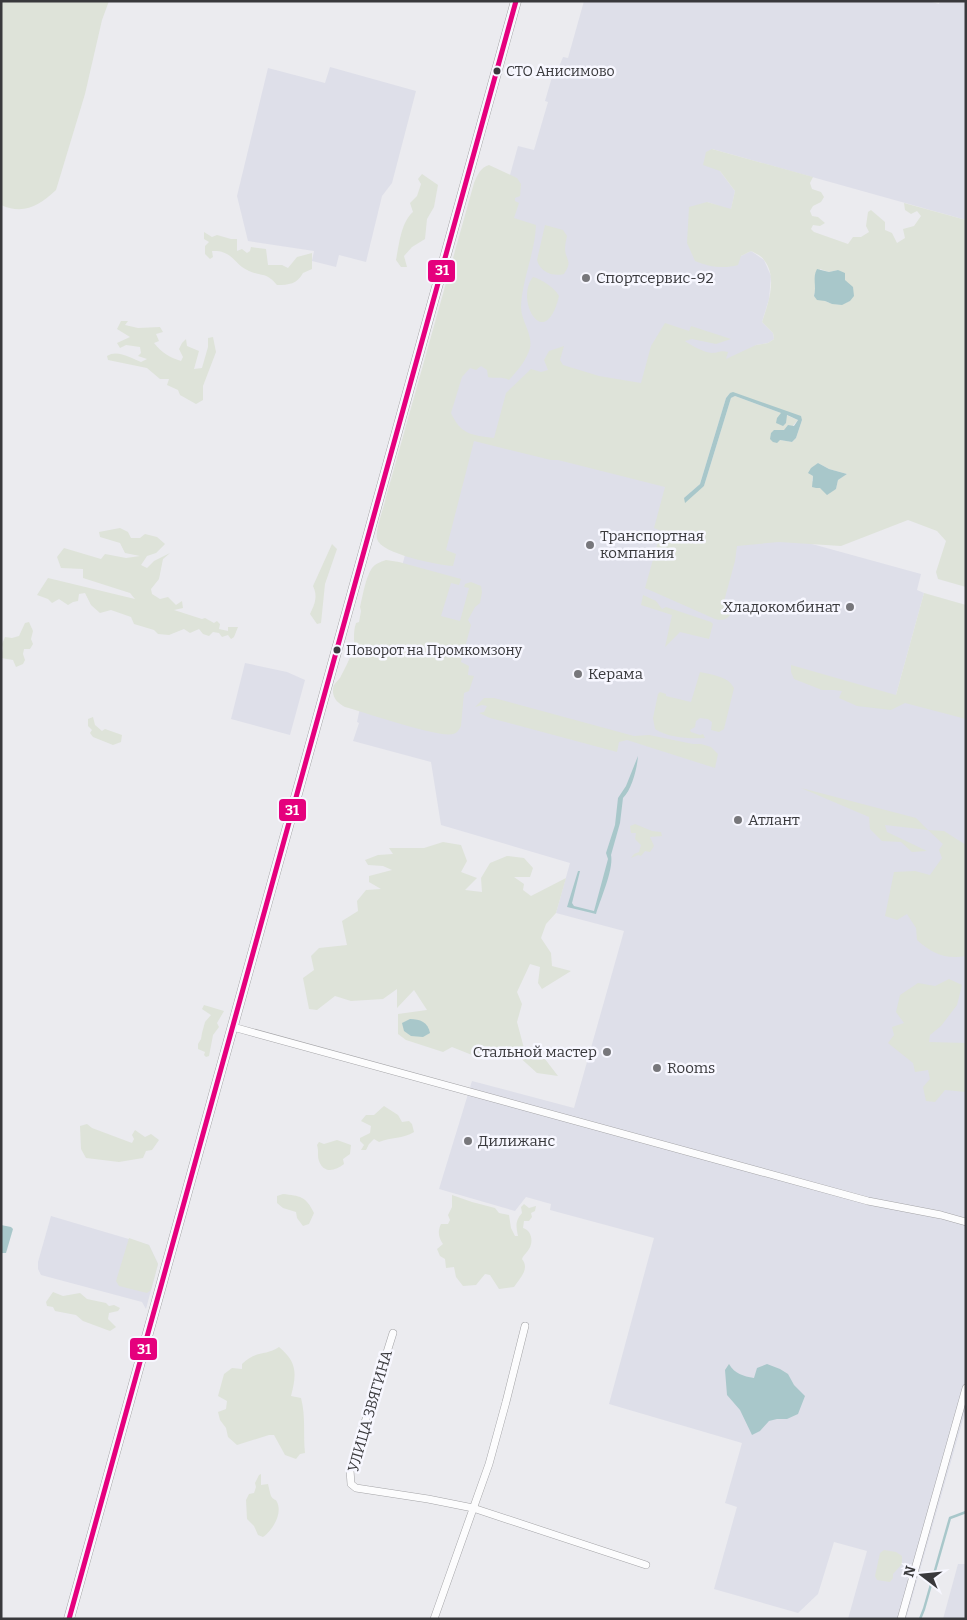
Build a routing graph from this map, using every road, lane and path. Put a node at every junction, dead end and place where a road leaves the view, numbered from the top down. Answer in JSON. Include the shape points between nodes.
{"nodes":[{"id":1,"x":516,"y":1,"type":"edge"},
{"id":2,"x":232,"y":1027,"type":"junction"},
{"id":3,"x":966,"y":1222,"type":"edge"},
{"id":4,"x":525,"y":1326,"type":"dead end"},
{"id":5,"x":393,"y":1333,"type":"dead end"},
{"id":6,"x":966,"y":1388,"type":"edge"},
{"id":7,"x":474,"y":1508,"type":"junction"},
{"id":8,"x":646,"y":1565,"type":"dead end"},
{"id":9,"x":70,"y":1619,"type":"edge"},
{"id":10,"x":434,"y":1619,"type":"edge"},
{"id":11,"x":900,"y":1619,"type":"edge"}],
"edges":[{"from":1,"to":2,"type":"main road"},
{"from":2,"to":3,"type":"street","via":[[868,1201]]},
{"from":2,"to":9,"type":"main road"},
{"from":4,"to":7,"type":"street","via":[[497,1436]]},
{"from":5,"to":7,"type":"street","name":"УЛИЦА ЗВЯГИНА","via":[[350,1470],[351,1484],[362,1490]]},
{"from":6,"to":11,"type":"street"},
{"from":7,"to":8,"type":"street"},
{"from":7,"to":10,"type":"street"}]}
